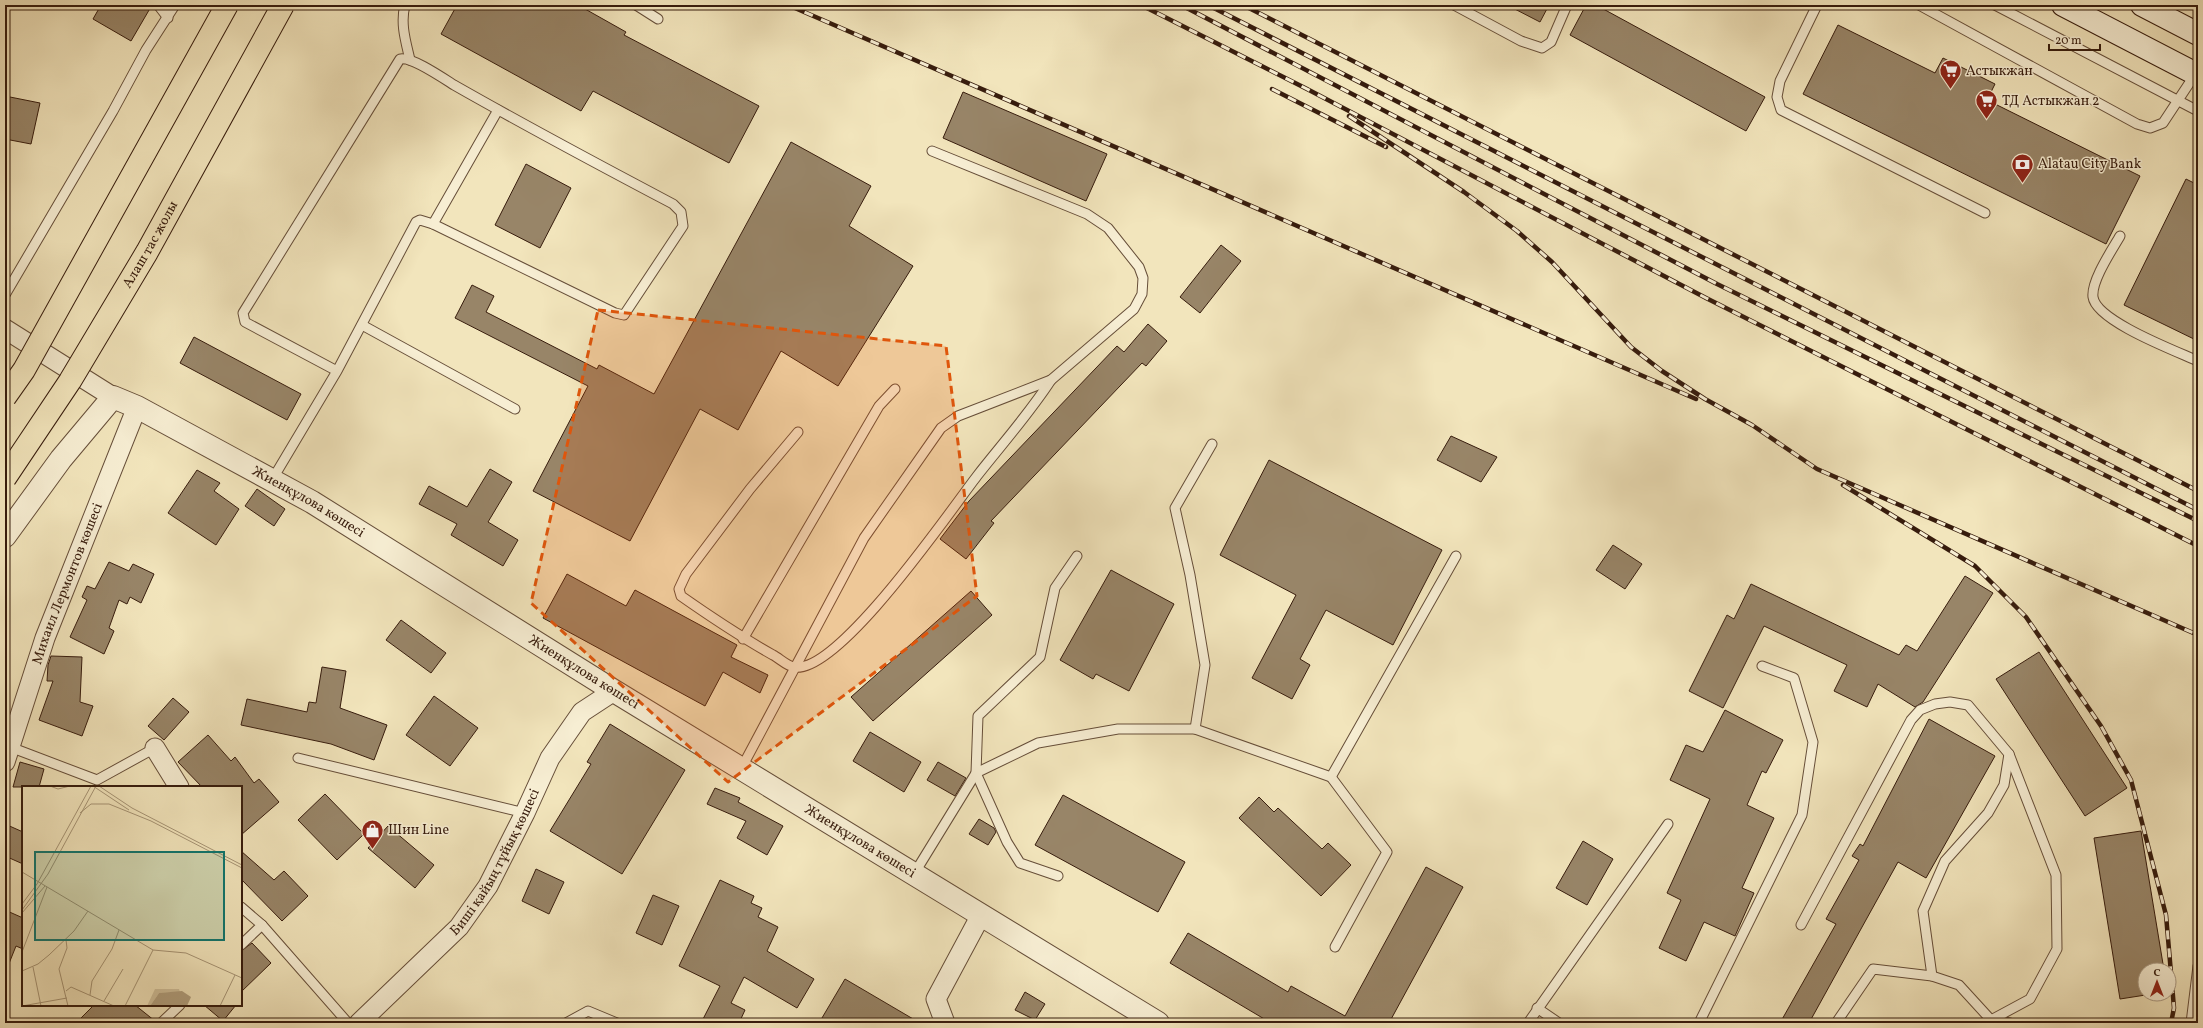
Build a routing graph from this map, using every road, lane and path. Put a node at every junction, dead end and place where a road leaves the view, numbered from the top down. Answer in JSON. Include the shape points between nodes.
{"nodes":[{"id":1,"x":158,"y":5,"type":"edge"},
{"id":2,"x":175,"y":5,"type":"edge"},
{"id":3,"x":227,"y":5,"type":"edge"},
{"id":4,"x":283,"y":5,"type":"edge"},
{"id":5,"x":405,"y":5,"type":"edge"},
{"id":6,"x":636,"y":5,"type":"edge"},
{"id":7,"x":1454,"y":5,"type":"edge"},
{"id":8,"x":1567,"y":5,"type":"edge"},
{"id":9,"x":1817,"y":5,"type":"edge"},
{"id":10,"x":1918,"y":5,"type":"edge"},
{"id":11,"x":1995,"y":5,"type":"edge"},
{"id":12,"x":2063,"y":5,"type":"edge"},
{"id":13,"x":2142,"y":5,"type":"edge"},
{"id":14,"x":168,"y":18,"type":"junction"},
{"id":15,"x":658,"y":19,"type":"dead end"},
{"id":16,"x":2198,"y":34,"type":"edge"},
{"id":17,"x":410,"y":60,"type":"junction"},
{"id":18,"x":2197,"y":72,"type":"edge"},
{"id":19,"x":2178,"y":101,"type":"junction"},
{"id":20,"x":498,"y":110,"type":"junction"},
{"id":21,"x":2198,"y":111,"type":"edge"},
{"id":22,"x":932,"y":151,"type":"dead end"},
{"id":23,"x":1985,"y":213,"type":"dead end"},
{"id":24,"x":433,"y":224,"type":"junction"},
{"id":25,"x":2120,"y":236,"type":"dead end"},
{"id":26,"x":5,"y":295,"type":"edge"},
{"id":27,"x":362,"y":325,"type":"junction"},
{"id":28,"x":5,"y":330,"type":"edge"},
{"id":29,"x":2198,"y":361,"type":"edge"},
{"id":30,"x":337,"y":371,"type":"junction"},
{"id":31,"x":1051,"y":380,"type":"junction"},
{"id":32,"x":895,"y":390,"type":"dead end"},
{"id":33,"x":5,"y":397,"type":"edge"},
{"id":34,"x":113,"y":397,"type":"junction"},
{"id":35,"x":137,"y":407,"type":"junction"},
{"id":36,"x":514,"y":409,"type":"dead end"},
{"id":37,"x":798,"y":432,"type":"dead end"},
{"id":38,"x":1212,"y":444,"type":"dead end"},
{"id":39,"x":5,"y":478,"type":"edge"},
{"id":40,"x":272,"y":480,"type":"junction"},
{"id":41,"x":5,"y":536,"type":"edge"},
{"id":42,"x":1077,"y":556,"type":"dead end"},
{"id":43,"x":1456,"y":556,"type":"dead end"},
{"id":44,"x":743,"y":639,"type":"junction"},
{"id":45,"x":1762,"y":666,"type":"dead end"},
{"id":46,"x":794,"y":667,"type":"junction"},
{"id":47,"x":614,"y":691,"type":"junction"},
{"id":48,"x":1195,"y":729,"type":"junction"},
{"id":49,"x":155,"y":748,"type":"joint"},
{"id":50,"x":2009,"y":754,"type":"junction"},
{"id":51,"x":7,"y":755,"type":"edge"},
{"id":52,"x":298,"y":758,"type":"dead end"},
{"id":53,"x":741,"y":769,"type":"junction"},
{"id":54,"x":976,"y":773,"type":"junction"},
{"id":55,"x":1331,"y":777,"type":"junction"},
{"id":56,"x":178,"y":786,"type":"edge"},
{"id":57,"x":525,"y":813,"type":"junction"},
{"id":58,"x":1668,"y":824,"type":"dead end"},
{"id":59,"x":914,"y":874,"type":"junction"},
{"id":60,"x":1058,"y":876,"type":"dead end"},
{"id":61,"x":242,"y":908,"type":"edge"},
{"id":62,"x":981,"y":915,"type":"junction"},
{"id":63,"x":262,"y":925,"type":"junction"},
{"id":64,"x":1801,"y":925,"type":"dead end"},
{"id":65,"x":242,"y":945,"type":"edge"},
{"id":66,"x":1335,"y":948,"type":"dead end"},
{"id":67,"x":2198,"y":966,"type":"edge"},
{"id":68,"x":1932,"y":976,"type":"junction"},
{"id":69,"x":179,"y":1006,"type":"edge"},
{"id":70,"x":1537,"y":1008,"type":"junction"},
{"id":71,"x":364,"y":1021,"type":"edge"},
{"id":72,"x":1990,"y":1021,"type":"edge"},
{"id":73,"x":161,"y":1023,"type":"edge"},
{"id":74,"x":348,"y":1023,"type":"edge"},
{"id":75,"x":566,"y":1023,"type":"edge"},
{"id":76,"x":617,"y":1023,"type":"edge"},
{"id":77,"x":945,"y":1023,"type":"edge"},
{"id":78,"x":1158,"y":1023,"type":"edge"},
{"id":79,"x":1528,"y":1023,"type":"edge"},
{"id":80,"x":1559,"y":1023,"type":"edge"},
{"id":81,"x":1700,"y":1023,"type":"edge"},
{"id":82,"x":1836,"y":1023,"type":"edge"},
{"id":83,"x":2010,"y":1023,"type":"edge"},
{"id":84,"x":2191,"y":1023,"type":"edge"}],
"edges":[{"from":1,"to":14,"type":"lane"},
{"from":2,"to":14,"type":"lane"},
{"from":3,"to":33,"type":"main road","bridge":true,"via":[[24,370]]},
{"from":4,"to":39,"type":"main road","name":"Алаш тас жолы","bridge":true,"via":[[143,259],[70,382]]},
{"from":5,"to":17,"type":"lane","via":[[402,15]]},
{"from":6,"to":15,"type":"lane"},
{"from":7,"to":8,"type":"lane","via":[[1521,41],[1542,48],[1551,42]]},
{"from":9,"to":23,"type":"lane","via":[[1780,81],[1777,97],[1781,110]]},
{"from":10,"to":19,"type":"lane","via":[[2137,124],[2150,128],[2163,123]]},
{"from":11,"to":19,"type":"lane"},
{"from":12,"to":18,"type":"street"},
{"from":13,"to":16,"type":"street"},
{"from":14,"to":26,"type":"lane","via":[[146,50]]},
{"from":17,"to":20,"type":"lane"},
{"from":17,"to":30,"type":"lane","via":[[403,58],[398,61],[243,313],[245,322]]},
{"from":18,"to":19,"type":"lane"},
{"from":19,"to":21,"type":"lane"},
{"from":20,"to":24,"type":"lane"},
{"from":20,"to":24,"type":"lane","via":[[673,204],[681,212],[683,226],[624,314],[615,312]]},
{"from":22,"to":31,"type":"lane","via":[[1087,214],[1108,228],[1139,267],[1143,278],[1142,294],[1134,308]]},
{"from":24,"to":27,"type":"lane","via":[[420,220],[416,222]]},
{"from":25,"to":29,"type":"lane","via":[[2095,283],[2093,297],[2100,310],[2113,321]]},
{"from":27,"to":30,"type":"lane"},
{"from":27,"to":36,"type":"lane"},
{"from":28,"to":34,"type":"street","name":"Жиенқұлова көшесі"},
{"from":30,"to":40,"type":"lane"},
{"from":31,"to":46,"type":"lane","via":[[1036,404],[901,578],[825,656],[808,665]]},
{"from":31,"to":46,"type":"lane","via":[[958,416],[940,428],[864,538]]},
{"from":32,"to":44,"type":"lane","via":[[879,406]]},
{"from":34,"to":35,"type":"street","name":"Жиенқұлова көшесі"},
{"from":34,"to":41,"type":"street","via":[[61,459]]},
{"from":35,"to":40,"type":"street","name":"Жиенқұлова көшесі"},
{"from":35,"to":51,"type":"street","name":"Михаил Лермонтов көшесі","via":[[45,638]]},
{"from":37,"to":44,"type":"lane","via":[[750,489],[686,574],[679,588],[681,596]]},
{"from":38,"to":48,"type":"lane","via":[[1175,508],[1190,574],[1205,666]]},
{"from":40,"to":47,"type":"street","name":"Жиенқұлова көшесі","via":[[312,502]]},
{"from":42,"to":54,"type":"lane","via":[[1055,588],[1040,657],[978,716]]},
{"from":43,"to":55,"type":"lane"},
{"from":44,"to":46,"type":"lane"},
{"from":45,"to":81,"type":"lane","via":[[1794,678],[1813,742],[1802,815]]},
{"from":46,"to":53,"type":"lane"},
{"from":47,"to":53,"type":"street","name":"Жиенқұлова көшесі"},
{"from":47,"to":57,"type":"street","name":"Биші қайың тұйық көшесі","via":[[582,712],[550,758]]},
{"from":48,"to":54,"type":"lane","via":[[1118,729],[1038,743]]},
{"from":48,"to":55,"type":"lane"},
{"from":49,"to":51,"type":"lane","via":[[97,780]]},
{"from":49,"to":56,"type":"street"},
{"from":50,"to":64,"type":"lane","via":[[1968,706],[1950,702],[1920,710],[1911,720]]},
{"from":50,"to":68,"type":"lane","via":[[2004,785],[1998,796],[1988,813],[1945,861],[1923,911]]},
{"from":50,"to":72,"type":"lane","via":[[2056,875],[2057,949],[2030,999]]},
{"from":52,"to":57,"type":"lane"},
{"from":53,"to":59,"type":"street","name":"Жиенқұлова көшесі"},
{"from":54,"to":59,"type":"lane"},
{"from":54,"to":60,"type":"lane","via":[[1006,842],[1020,863]]},
{"from":55,"to":66,"type":"lane","via":[[1387,852]]},
{"from":57,"to":71,"type":"street","name":"Биші қайың тұйық көшесі","via":[[488,886],[459,927]]},
{"from":58,"to":70,"type":"lane"},
{"from":59,"to":62,"type":"street","name":"Жиенқұлова көшесі"},
{"from":61,"to":63,"type":"lane"},
{"from":62,"to":77,"type":"street","via":[[936,999]]},
{"from":62,"to":78,"type":"street","name":"Жиенқұлова көшесі"},
{"from":63,"to":65,"type":"lane"},
{"from":63,"to":74,"type":"lane"},
{"from":67,"to":84,"type":"lane"},
{"from":68,"to":72,"type":"lane","via":[[1959,985]]},
{"from":68,"to":82,"type":"lane","via":[[1873,969]]},
{"from":69,"to":73,"type":"lane"},
{"from":70,"to":79,"type":"lane"},
{"from":70,"to":80,"type":"lane"},
{"from":72,"to":83,"type":"lane"},
{"from":75,"to":76,"type":"lane","via":[[588,1011]]}]}
